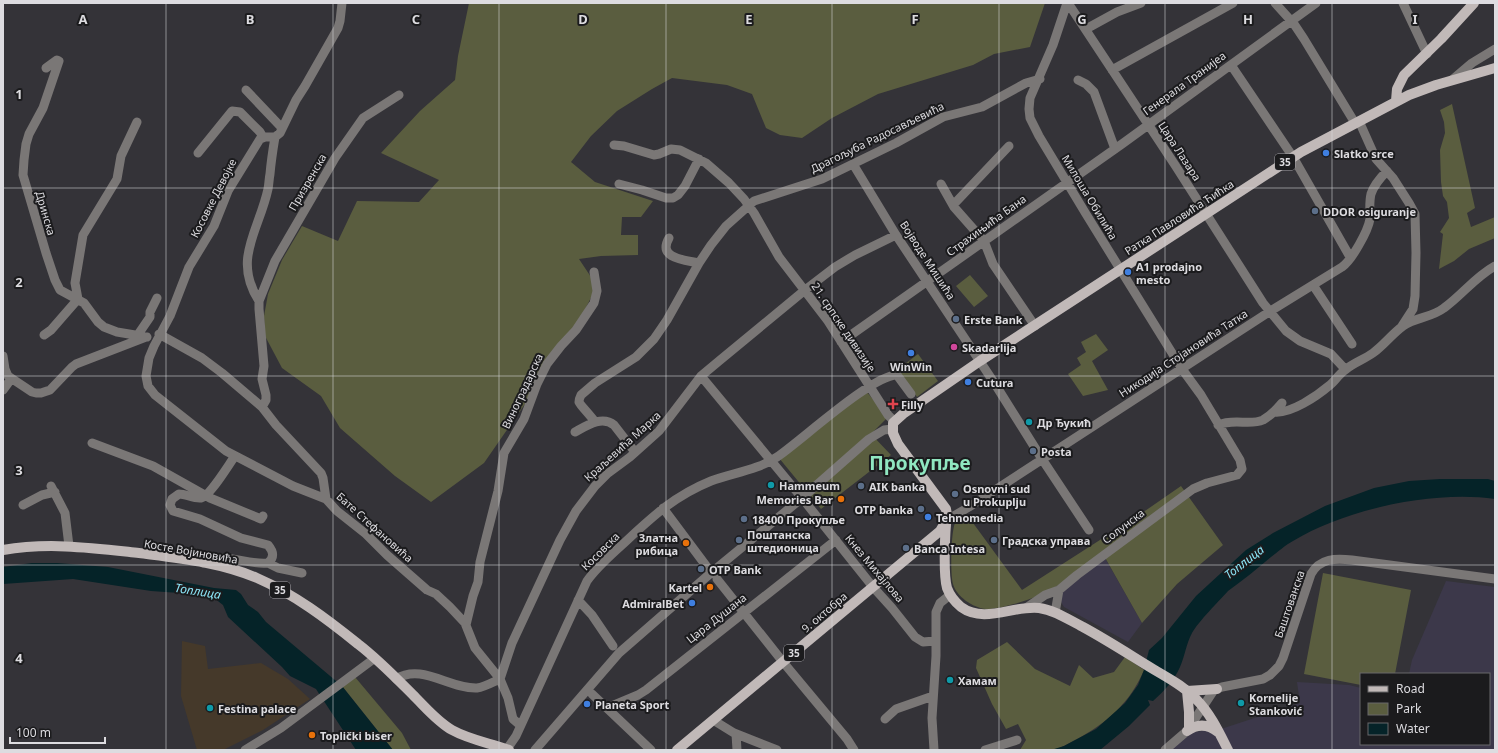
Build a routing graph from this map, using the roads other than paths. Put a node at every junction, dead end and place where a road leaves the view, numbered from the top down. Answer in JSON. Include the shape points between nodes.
{"nodes":[{"id":1,"x":342,"y":3,"type":"edge"},
{"id":2,"x":1068,"y":3,"type":"edge"},
{"id":3,"x":1140,"y":3,"type":"edge"},
{"id":4,"x":1233,"y":3,"type":"edge"},
{"id":5,"x":1275,"y":3,"type":"edge"},
{"id":6,"x":1316,"y":3,"type":"edge"},
{"id":7,"x":1403,"y":3,"type":"edge"},
{"id":8,"x":1474,"y":3,"type":"edge"},
{"id":9,"x":1291,"y":22,"type":"junction"},
{"id":10,"x":1086,"y":29,"type":"junction"},
{"id":11,"x":1495,"y":49,"type":"edge"},
{"id":12,"x":1427,"y":54,"type":"junction"},
{"id":13,"x":1231,"y":64,"type":"junction"},
{"id":14,"x":46,"y":68,"type":"dead end"},
{"id":15,"x":1495,"y":68,"type":"edge"},
{"id":16,"x":1112,"y":70,"type":"junction"},
{"id":17,"x":1040,"y":79,"type":"junction"},
{"id":18,"x":1078,"y":80,"type":"dead end"},
{"id":19,"x":1452,"y":80,"type":"junction"},
{"id":20,"x":246,"y":90,"type":"dead end"},
{"id":21,"x":399,"y":95,"type":"dead end"},
{"id":22,"x":1396,"y":101,"type":"junction"},
{"id":23,"x":137,"y":122,"type":"dead end"},
{"id":24,"x":1357,"y":122,"type":"junction"},
{"id":25,"x":1148,"y":124,"type":"junction"},
{"id":26,"x":282,"y":128,"type":"junction"},
{"id":27,"x":263,"y":137,"type":"junction"},
{"id":28,"x":275,"y":137,"type":"junction"},
{"id":29,"x":614,"y":145,"type":"dead end"},
{"id":30,"x":1009,"y":146,"type":"dead end"},
{"id":31,"x":1115,"y":149,"type":"junction"},
{"id":32,"x":198,"y":153,"type":"dead end"},
{"id":33,"x":1293,"y":156,"type":"junction"},
{"id":34,"x":699,"y":159,"type":"junction"},
{"id":35,"x":853,"y":164,"type":"junction"},
{"id":36,"x":1387,"y":170,"type":"junction"},
{"id":37,"x":1067,"y":182,"type":"junction"},
{"id":38,"x":619,"y":184,"type":"dead end"},
{"id":39,"x":941,"y":184,"type":"dead end"},
{"id":40,"x":748,"y":205,"type":"junction"},
{"id":41,"x":954,"y":207,"type":"junction"},
{"id":42,"x":1206,"y":214,"type":"junction"},
{"id":43,"x":896,"y":235,"type":"junction"},
{"id":44,"x":669,"y":238,"type":"dead end"},
{"id":45,"x":984,"y":241,"type":"junction"},
{"id":46,"x":1350,"y":257,"type":"junction"},
{"id":47,"x":699,"y":263,"type":"junction"},
{"id":48,"x":1495,"y":266,"type":"edge"},
{"id":49,"x":1120,"y":270,"type":"junction"},
{"id":50,"x":594,"y":272,"type":"dead end"},
{"id":51,"x":927,"y":281,"type":"junction"},
{"id":52,"x":1313,"y":285,"type":"junction"},
{"id":53,"x":805,"y":290,"type":"junction"},
{"id":54,"x":157,"y":298,"type":"dead end"},
{"id":55,"x":78,"y":299,"type":"junction"},
{"id":56,"x":259,"y":301,"type":"junction"},
{"id":57,"x":1269,"y":312,"type":"junction"},
{"id":58,"x":1034,"y":326,"type":"junction"},
{"id":59,"x":1402,"y":326,"type":"junction"},
{"id":60,"x":159,"y":334,"type":"junction"},
{"id":61,"x":44,"y":335,"type":"dead end"},
{"id":62,"x":136,"y":336,"type":"junction"},
{"id":63,"x":147,"y":337,"type":"junction"},
{"id":64,"x":841,"y":342,"type":"junction"},
{"id":65,"x":1352,"y":344,"type":"dead end"},
{"id":66,"x":3,"y":356,"type":"edge"},
{"id":67,"x":980,"y":361,"type":"junction"},
{"id":68,"x":1182,"y":369,"type":"junction"},
{"id":69,"x":1345,"y":369,"type":"junction"},
{"id":70,"x":701,"y":376,"type":"junction"},
{"id":71,"x":11,"y":379,"type":"junction"},
{"id":72,"x":869,"y":386,"type":"junction"},
{"id":73,"x":3,"y":390,"type":"edge"},
{"id":74,"x":911,"y":394,"type":"dead end"},
{"id":75,"x":1282,"y":403,"type":"dead end"},
{"id":76,"x":262,"y":407,"type":"junction"},
{"id":77,"x":1274,"y":412,"type":"junction"},
{"id":78,"x":595,"y":422,"type":"junction"},
{"id":79,"x":893,"y":425,"type":"junction"},
{"id":80,"x":1218,"y":425,"type":"junction"},
{"id":81,"x":575,"y":432,"type":"dead end"},
{"id":82,"x":92,"y":443,"type":"dead end"},
{"id":83,"x":635,"y":452,"type":"junction"},
{"id":84,"x":235,"y":456,"type":"junction"},
{"id":85,"x":1042,"y":459,"type":"junction"},
{"id":86,"x":771,"y":461,"type":"junction"},
{"id":87,"x":1239,"y":474,"type":"joint"},
{"id":88,"x":205,"y":495,"type":"junction"},
{"id":89,"x":802,"y":498,"type":"junction"},
{"id":90,"x":326,"y":500,"type":"junction"},
{"id":91,"x":23,"y":505,"type":"dead end"},
{"id":92,"x":663,"y":508,"type":"junction"},
{"id":93,"x":263,"y":516,"type":"dead end"},
{"id":94,"x":947,"y":520,"type":"junction"},
{"id":95,"x":1089,"y":530,"type":"dead end"},
{"id":96,"x":836,"y":540,"type":"junction"},
{"id":97,"x":924,"y":544,"type":"junction"},
{"id":98,"x":69,"y":546,"type":"junction"},
{"id":99,"x":3,"y":550,"type":"edge"},
{"id":100,"x":945,"y":556,"type":"junction"},
{"id":101,"x":268,"y":562,"type":"junction"},
{"id":102,"x":204,"y":563,"type":"junction"},
{"id":103,"x":707,"y":567,"type":"dead end"},
{"id":104,"x":302,"y":573,"type":"dead end"},
{"id":105,"x":717,"y":578,"type":"dead end"},
{"id":106,"x":1495,"y":579,"type":"edge"},
{"id":107,"x":873,"y":587,"type":"junction"},
{"id":108,"x":1059,"y":590,"type":"junction"},
{"id":109,"x":950,"y":595,"type":"junction"},
{"id":110,"x":578,"y":600,"type":"junction"},
{"id":111,"x":1026,"y":608,"type":"junction"},
{"id":112,"x":744,"y":612,"type":"junction"},
{"id":113,"x":1055,"y":613,"type":"junction"},
{"id":114,"x":466,"y":625,"type":"junction"},
{"id":115,"x":935,"y":641,"type":"junction"},
{"id":116,"x":614,"y":646,"type":"dead end"},
{"id":117,"x":375,"y":658,"type":"junction"},
{"id":118,"x":783,"y":662,"type":"junction"},
{"id":119,"x":396,"y":679,"type":"junction"},
{"id":120,"x":500,"y":679,"type":"junction"},
{"id":121,"x":1218,"y":688,"type":"junction"},
{"id":122,"x":1185,"y":690,"type":"junction"},
{"id":123,"x":592,"y":694,"type":"dead end"},
{"id":124,"x":933,"y":696,"type":"junction"},
{"id":125,"x":607,"y":708,"type":"junction"},
{"id":126,"x":1204,"y":708,"type":"junction"},
{"id":127,"x":885,"y":719,"type":"dead end"},
{"id":128,"x":713,"y":720,"type":"junction"},
{"id":129,"x":520,"y":725,"type":"junction"},
{"id":130,"x":1188,"y":729,"type":"junction"},
{"id":131,"x":1218,"y":732,"type":"junction"},
{"id":132,"x":736,"y":734,"type":"junction"},
{"id":133,"x":1017,"y":740,"type":"dead end"},
{"id":134,"x":245,"y":750,"type":"edge"},
{"id":135,"x":508,"y":750,"type":"edge"},
{"id":136,"x":535,"y":750,"type":"edge"},
{"id":137,"x":651,"y":750,"type":"edge"},
{"id":138,"x":677,"y":750,"type":"edge"},
{"id":139,"x":737,"y":750,"type":"edge"},
{"id":140,"x":777,"y":750,"type":"edge"},
{"id":141,"x":854,"y":750,"type":"edge"},
{"id":142,"x":934,"y":750,"type":"edge"},
{"id":143,"x":985,"y":750,"type":"edge"},
{"id":144,"x":1165,"y":750,"type":"edge"},
{"id":145,"x":1228,"y":750,"type":"edge"}],
"edges":[{"from":1,"to":26,"type":"street","via":[[338,28]]},
{"from":2,"to":10,"type":"street","name":"Цара Лазара"},
{"from":2,"to":17,"type":"street","name":"Милоша Обилића"},
{"from":3,"to":10,"type":"street"},
{"from":4,"to":16,"type":"street"},
{"from":5,"to":9,"type":"street"},
{"from":6,"to":9,"type":"street","name":"Генерала Транијеа"},
{"from":7,"to":12,"type":"street"},
{"from":8,"to":12,"type":"main road"},
{"from":9,"to":13,"type":"street","name":"Генерала Транијеа"},
{"from":9,"to":24,"type":"street"},
{"from":10,"to":16,"type":"street","name":"Цара Лазара"},
{"from":11,"to":19,"type":"street","via":[[1472,63]]},
{"from":12,"to":22,"type":"main road","via":[[1401,80]]},
{"from":13,"to":25,"type":"street","name":"Генерала Транијеа"},
{"from":13,"to":33,"type":"street"},
{"from":14,"to":55,"type":"street","name":"Дринска","via":[[59,61],[43,108],[29,134],[23,176],[55,280],[60,290]]},
{"from":15,"to":19,"type":"main road","name":"Ратка Павловића Ћићка","number":"35"},
{"from":16,"to":25,"type":"street","name":"Цара Лазара"},
{"from":17,"to":35,"type":"street","name":"Драгољуба Радосављевића","via":[[1026,83],[982,106],[943,117]]},
{"from":17,"to":37,"type":"street","name":"Милоша Обилића","via":[[1029,102],[1030,118]]},
{"from":18,"to":31,"type":"street","via":[[1094,92]]},
{"from":19,"to":22,"type":"main road","name":"Ратка Павловића Ћићка","number":"35"},
{"from":20,"to":26,"type":"street"},
{"from":21,"to":56,"type":"street","name":"Призренска","via":[[363,118],[335,158],[275,261]]},
{"from":22,"to":24,"type":"main road","name":"Ратка Павловића Ћићка","number":"35"},
{"from":23,"to":55,"type":"street","via":[[121,156],[117,179],[83,235],[75,283]]},
{"from":24,"to":33,"type":"main road","name":"Ратка Павловића Ћићка","number":"35"},
{"from":24,"to":36,"type":"street","via":[[1374,155]]},
{"from":25,"to":31,"type":"street","name":"Генерала Транијеа"},
{"from":25,"to":42,"type":"street","name":"Цара Лазара"},
{"from":26,"to":28,"type":"street"},
{"from":27,"to":28,"type":"street"},
{"from":27,"to":32,"type":"street","via":[[240,112],[232,111]]},
{"from":27,"to":60,"type":"street","name":"Косовке Девојке","via":[[258,141],[226,195],[214,226],[189,267],[170,316]]},
{"from":28,"to":56,"type":"street","name":"Призренска","via":[[268,189],[247,258],[249,277]]},
{"from":29,"to":34,"type":"street","name":"21. српске дивизије","via":[[654,155],[674,149]]},
{"from":30,"to":41,"type":"street"},
{"from":31,"to":37,"type":"street","name":"Генерала Транијеа"},
{"from":33,"to":42,"type":"main road","name":"Ратка Павловића Ћићка","number":"35"},
{"from":33,"to":46,"type":"street"},
{"from":34,"to":38,"type":"street","via":[[685,186],[673,198]]},
{"from":34,"to":40,"type":"street","name":"21. српске дивизије","via":[[719,173]]},
{"from":35,"to":40,"type":"street","name":"Драгољуба Радосављевића","via":[[816,181],[763,197]]},
{"from":35,"to":43,"type":"street","name":"Војводе Мишића"},
{"from":36,"to":46,"type":"street","name":"Никодија Стојановића Татка","via":[[1372,193],[1367,228]]},
{"from":36,"to":59,"type":"street","via":[[1409,203],[1415,217],[1414,301],[1413,309]]},
{"from":37,"to":45,"type":"street","name":"Страхињића Бана"},
{"from":37,"to":49,"type":"street","name":"Милоша Обилића"},
{"from":39,"to":41,"type":"street"},
{"from":40,"to":47,"type":"street","name":"Драгољуба Радосављевића","via":[[721,233]]},
{"from":40,"to":53,"type":"street","name":"21. српске дивизије","via":[[779,257]]},
{"from":41,"to":45,"type":"street"},
{"from":42,"to":49,"type":"main road","name":"Ратка Павловића Ћићка","number":"35"},
{"from":42,"to":57,"type":"street","name":"Цара Лазара"},
{"from":43,"to":51,"type":"street","name":"Војводе Мишића"},
{"from":43,"to":53,"type":"street","name":"Краљевића Марка","via":[[845,261]]},
{"from":44,"to":47,"type":"street","via":[[664,256]]},
{"from":45,"to":51,"type":"street","name":"Страхињића Бана"},
{"from":45,"to":58,"type":"street","via":[[994,264]]},
{"from":46,"to":52,"type":"street","name":"Никодија Стојановића Татка","via":[[1342,267]]},
{"from":47,"to":78,"type":"street","name":"Драгољуба Радосављевића","via":[[654,339],[636,357],[581,395],[580,404]]},
{"from":48,"to":59,"type":"street","via":[[1476,278],[1437,313]]},
{"from":49,"to":58,"type":"main road","name":"Ратка Павловића Ћићка","number":"35"},
{"from":49,"to":68,"type":"street","name":"Милоша Обилића"},
{"from":50,"to":114,"type":"street","name":"Виноградарска","via":[[597,291],[594,302],[576,330],[557,349],[547,364],[524,419],[504,453],[478,582]]},
{"from":51,"to":64,"type":"street","name":"Страхињића Бана"},
{"from":51,"to":67,"type":"street","name":"Војводе Мишића"},
{"from":52,"to":57,"type":"street","name":"Никодија Стојановића Татка"},
{"from":52,"to":65,"type":"street"},
{"from":53,"to":64,"type":"street","name":"21. српске дивизије"},
{"from":53,"to":70,"type":"street","name":"Краљевића Марка"},
{"from":54,"to":62,"type":"street","via":[[150,317]]},
{"from":55,"to":61,"type":"street"},
{"from":55,"to":62,"type":"street","name":"Дринска","via":[[104,327]]},
{"from":56,"to":76,"type":"street","name":"Призренска","via":[[264,366],[262,379],[266,395]]},
{"from":57,"to":68,"type":"street","name":"Никодија Стојановића Татка"},
{"from":57,"to":69,"type":"street","name":"Цара Лазара","via":[[1290,334],[1331,354]]},
{"from":58,"to":67,"type":"main road","name":"Ратка Павловића Ћићка","number":"35"},
{"from":59,"to":69,"type":"street","via":[[1382,346]]},
{"from":60,"to":63,"type":"street"},
{"from":60,"to":76,"type":"street","via":[[202,358]]},
{"from":60,"to":84,"type":"street","name":"Бате Стефановића","via":[[146,372],[151,390]]},
{"from":62,"to":63,"type":"street","name":"Дринска"},
{"from":63,"to":71,"type":"street","via":[[76,364],[45,392],[32,392]]},
{"from":64,"to":72,"type":"street","name":"21. српске дивизије"},
{"from":66,"to":71,"type":"street","via":[[6,373]]},
{"from":67,"to":79,"type":"main road","name":"Ратка Павловића Ћићка","number":"35","via":[[903,414]]},
{"from":67,"to":85,"type":"street","name":"Војводе Мишића"},
{"from":68,"to":80,"type":"street","name":"Милоша Обилића"},
{"from":68,"to":85,"type":"street","name":"Никодија Стојановића Татка"},
{"from":69,"to":77,"type":"street","via":[[1331,385],[1311,399],[1291,409]]},
{"from":70,"to":83,"type":"street","name":"Краљевића Марка","via":[[664,426]]},
{"from":70,"to":86,"type":"street","name":"Кнез Михајлова"},
{"from":71,"to":73,"type":"street"},
{"from":72,"to":74,"type":"street","name":"Косовска","via":[[897,375]]},
{"from":72,"to":79,"type":"street","name":"21. српске дивизије"},
{"from":72,"to":86,"type":"street","name":"Косовска"},
{"from":75,"to":77,"type":"street"},
{"from":76,"to":90,"type":"street","via":[[321,473]]},
{"from":77,"to":80,"type":"street","via":[[1258,422],[1231,421]]},
{"from":78,"to":81,"type":"street"},
{"from":78,"to":83,"type":"street","via":[[612,423]]},
{"from":79,"to":89,"type":"street","via":[[878,433]]},
{"from":79,"to":94,"type":"main road","name":"21. српске дивизије","via":[[894,437],[898,444],[945,506]]},
{"from":80,"to":87,"type":"street","name":"Милоша Обилића","via":[[1240,460],[1242,469]]},
{"from":82,"to":88,"type":"street","via":[[153,466]]},
{"from":83,"to":120,"type":"street","name":"Краљевића Марка","via":[[595,486],[572,519],[556,547],[512,643]]},
{"from":84,"to":88,"type":"street"},
{"from":84,"to":90,"type":"street","name":"Бате Стефановића"},
{"from":85,"to":94,"type":"street","name":"Никодија Стојановића Татка"},
{"from":85,"to":95,"type":"street","name":"Војводе Мишића"},
{"from":86,"to":89,"type":"street","name":"Кнез Михајлова"},
{"from":86,"to":92,"type":"street","name":"Косовска","via":[[721,477],[682,495]]},
{"from":87,"to":108,"type":"street","name":"Солунска","via":[[1193,489]]},
{"from":88,"to":93,"type":"street","via":[[261,519]]},
{"from":88,"to":101,"type":"street","via":[[199,498],[179,494],[172,499],[170,505],[173,511],[200,519],[241,538],[268,545],[273,555]]},
{"from":89,"to":96,"type":"street","name":"Кнез Михајлова"},
{"from":89,"to":136,"type":"street","via":[[619,653]]},
{"from":90,"to":114,"type":"street","name":"Бате Стефановића","via":[[427,590],[440,598]]},
{"from":91,"to":98,"type":"street","via":[[53,489],[65,513]]},
{"from":92,"to":103,"type":"street"},
{"from":92,"to":110,"type":"street","name":"Косовска","via":[[597,568]]},
{"from":94,"to":97,"type":"main road","name":"9. октобра","number":"35","via":[[942,529]]},
{"from":94,"to":100,"type":"main road","name":"21. српске дивизије"},
{"from":96,"to":107,"type":"street","name":"Кнез Михајлова"},
{"from":96,"to":112,"type":"street","name":"Цара Душана"},
{"from":97,"to":100,"type":"main road","via":[[939,545]]},
{"from":97,"to":107,"type":"main road","name":"9. октобра","number":"35"},
{"from":98,"to":99,"type":"main road","name":"Косте Војиновића","number":"35"},
{"from":98,"to":102,"type":"main road","name":"Косте Војиновића","number":"35"},
{"from":100,"to":109,"type":"main road","name":"21. српске дивизије","via":[[946,582]]},
{"from":101,"to":102,"type":"street","via":[[213,558]]},
{"from":101,"to":104,"type":"street","via":[[278,568]]},
{"from":102,"to":117,"type":"main road","name":"Косте Војиновића","number":"35","via":[[233,570],[278,589],[321,616]]},
{"from":105,"to":112,"type":"street"},
{"from":106,"to":121,"type":"street","name":"Баштованска","via":[[1352,560],[1324,561],[1311,574],[1283,658],[1276,669],[1263,679]]},
{"from":107,"to":115,"type":"street","name":"Кнез Михајлова","via":[[918,640]]},
{"from":107,"to":118,"type":"main road","name":"9. октобра","number":"35"},
{"from":108,"to":111,"type":"street","name":"Солунска","via":[[1045,595]]},
{"from":108,"to":113,"type":"street"},
{"from":109,"to":111,"type":"main road","via":[[961,607],[979,614]]},
{"from":109,"to":115,"type":"street","via":[[937,608]]},
{"from":110,"to":116,"type":"street"},
{"from":110,"to":129,"type":"street","name":"Косовска"},
{"from":111,"to":113,"type":"main road","via":[[1040,608]]},
{"from":112,"to":118,"type":"street"},
{"from":112,"to":125,"type":"street","name":"Цара Душана","via":[[641,693]]},
{"from":113,"to":122,"type":"main road","via":[[1120,648]]},
{"from":114,"to":120,"type":"street","name":"Бате Стефановића","via":[[475,648]]},
{"from":115,"to":124,"type":"street"},
{"from":117,"to":119,"type":"main road","name":"Косте Војиновића","number":"35"},
{"from":117,"to":134,"type":"street","via":[[281,728]]},
{"from":118,"to":128,"type":"main road","name":"9. октобра","number":"35"},
{"from":118,"to":141,"type":"street"},
{"from":119,"to":120,"type":"street","via":[[411,673],[422,674],[476,688]]},
{"from":119,"to":135,"type":"main road","name":"Косте Војиновића","number":"35","via":[[451,730]]},
{"from":120,"to":129,"type":"street","name":"Бате Стефановића","via":[[513,719]]},
{"from":121,"to":122,"type":"main road"},
{"from":121,"to":126,"type":"street","via":[[1211,693]]},
{"from":122,"to":126,"type":"main road"},
{"from":122,"to":130,"type":"main road","via":[[1190,712]]},
{"from":123,"to":125,"type":"street"},
{"from":124,"to":127,"type":"street","via":[[896,709]]},
{"from":124,"to":142,"type":"street"},
{"from":125,"to":137,"type":"street"},
{"from":126,"to":130,"type":"street"},
{"from":126,"to":131,"type":"main road"},
{"from":128,"to":132,"type":"street"},
{"from":128,"to":138,"type":"main road","name":"9. октобра","number":"35"},
{"from":129,"to":135,"type":"street","name":"Косовска"},
{"from":130,"to":131,"type":"main road","via":[[1202,725]]},
{"from":130,"to":144,"type":"street"},
{"from":131,"to":145,"type":"main road"},
{"from":132,"to":139,"type":"street"},
{"from":132,"to":140,"type":"street"},
{"from":133,"to":143,"type":"street"}]}
